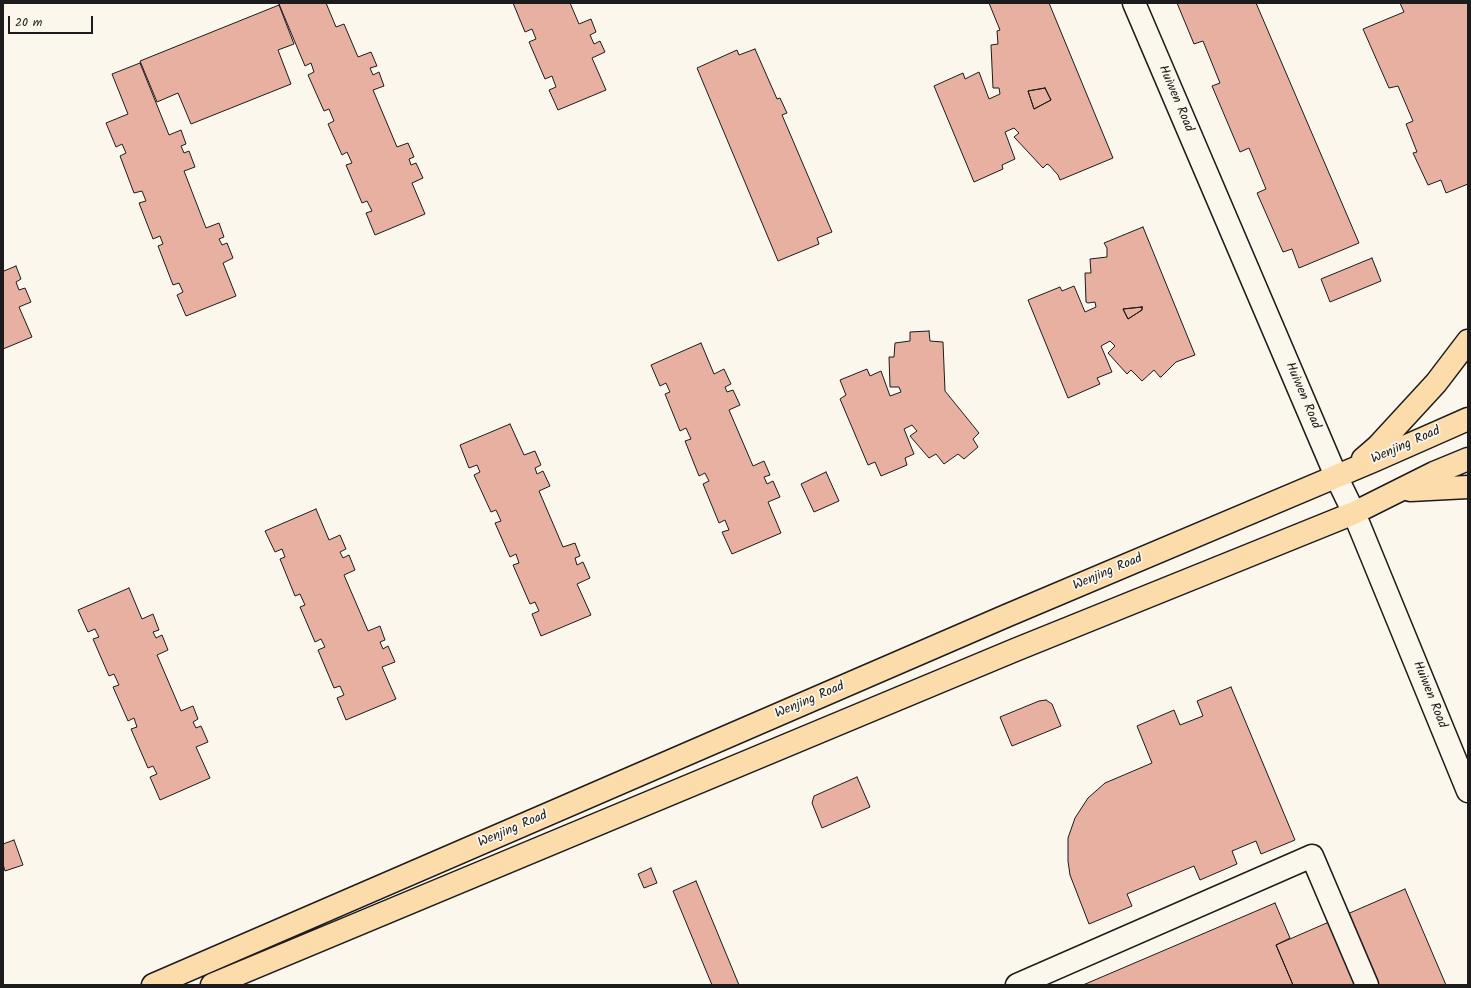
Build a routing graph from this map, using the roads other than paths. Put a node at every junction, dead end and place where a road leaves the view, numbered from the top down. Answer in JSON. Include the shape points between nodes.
{"nodes":[{"id":1,"x":1134,"y":3,"type":"edge"},
{"id":2,"x":1468,"y":341,"type":"edge"},
{"id":3,"x":1468,"y":419,"type":"edge"},
{"id":4,"x":1468,"y":459,"type":"edge"},
{"id":5,"x":1341,"y":474,"type":"junction"},
{"id":6,"x":1468,"y":487,"type":"edge"},
{"id":7,"x":1401,"y":490,"type":"junction"},
{"id":8,"x":1354,"y":513,"type":"junction"},
{"id":9,"x":1468,"y":791,"type":"edge"},
{"id":10,"x":157,"y":984,"type":"edge"},
{"id":11,"x":212,"y":985,"type":"edge"},
{"id":12,"x":1017,"y":985,"type":"edge"},
{"id":13,"x":1367,"y":985,"type":"edge"}],
"edges":[{"from":1,"to":5,"type":"street","name":"Huiwen Road"},
{"from":2,"to":5,"type":"main road","via":[[1406,417],[1378,446]]},
{"from":3,"to":5,"type":"main road","name":"Wenjing Road"},
{"from":4,"to":7,"type":"main road","name":"Wenjing Road"},
{"from":5,"to":8,"type":"street","name":"Huiwen Road"},
{"from":5,"to":10,"type":"main road","name":"Wenjing Road","via":[[1006,616]]},
{"from":6,"to":7,"type":"main road"},
{"from":7,"to":8,"type":"main road","name":"Wenjing Road"},
{"from":8,"to":9,"type":"street","name":"Huiwen Road"},
{"from":8,"to":11,"type":"main road","name":"Wenjing Road","via":[[1015,650]]},
{"from":12,"to":13,"type":"street","via":[[1312,856]]}]}
